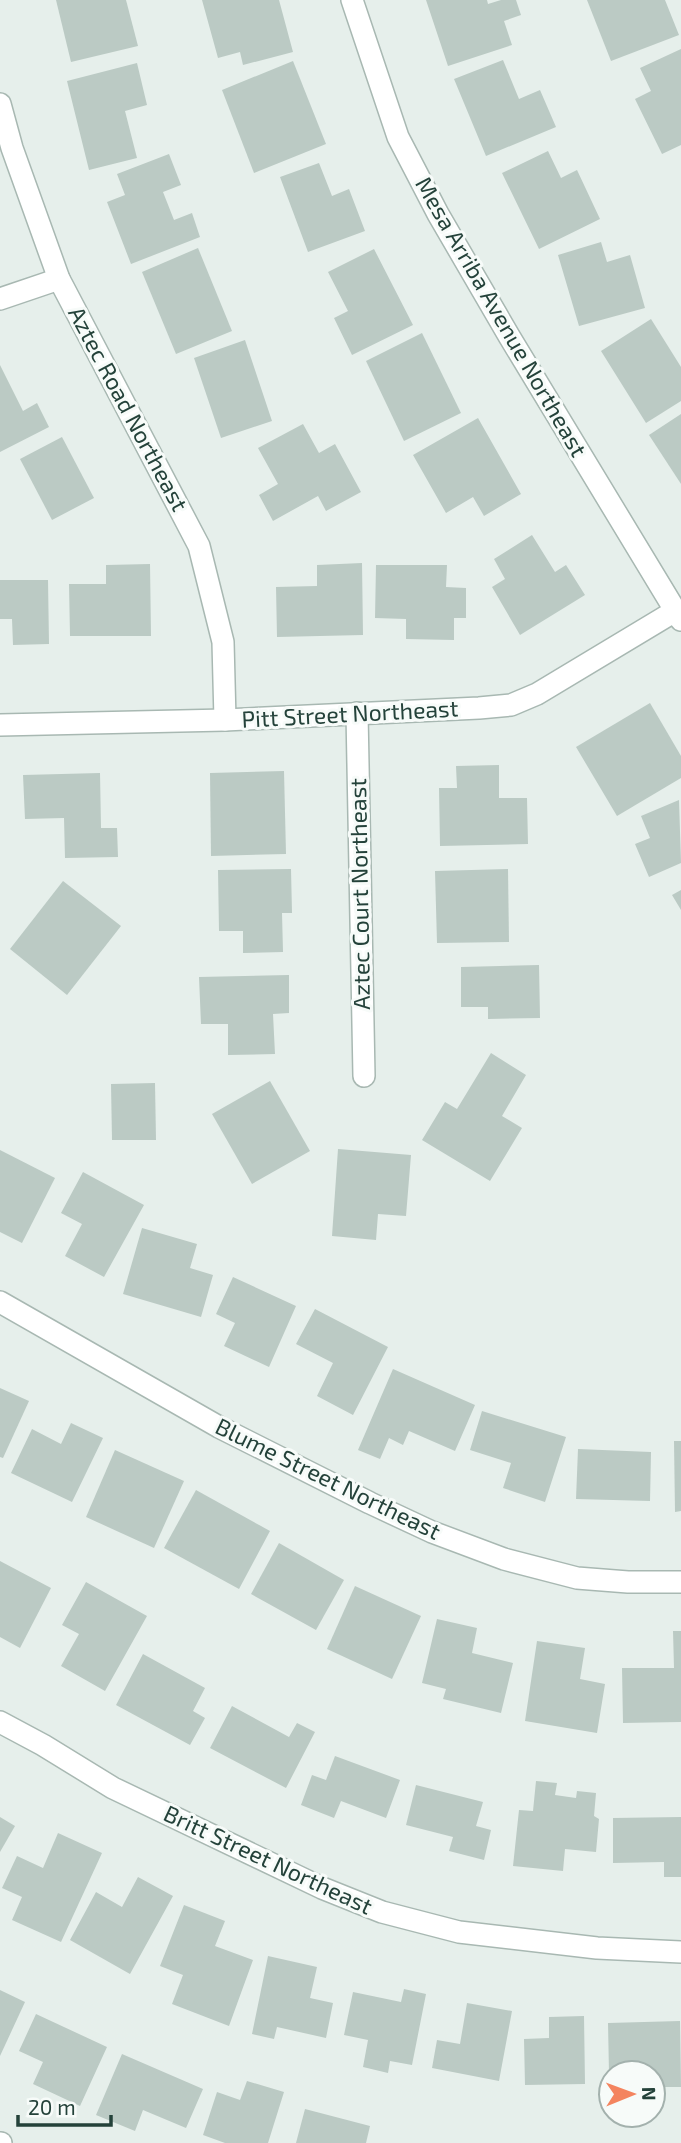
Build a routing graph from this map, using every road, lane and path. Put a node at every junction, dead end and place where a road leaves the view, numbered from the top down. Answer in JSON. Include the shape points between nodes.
{"nodes":[{"id":1,"x":352,"y":0,"type":"edge"},
{"id":2,"x":0,"y":104,"type":"edge"},
{"id":3,"x":59,"y":279,"type":"junction"},
{"id":4,"x":0,"y":299,"type":"edge"},
{"id":5,"x":678,"y":615,"type":"edge"},
{"id":6,"x":357,"y":713,"type":"junction"},
{"id":7,"x":225,"y":720,"type":"junction"},
{"id":8,"x":0,"y":725,"type":"edge"},
{"id":9,"x":364,"y":1076,"type":"dead end"},
{"id":10,"x":0,"y":1302,"type":"edge"},
{"id":11,"x":681,"y":1582,"type":"edge"},
{"id":12,"x":0,"y":1722,"type":"edge"},
{"id":13,"x":681,"y":1952,"type":"edge"}],
"edges":[{"from":1,"to":5,"type":"street","name":"Mesa Arriba Avenue Northeast","via":[[398,137],[438,214]]},
{"from":2,"to":3,"type":"street","name":"Aztec Road Northeast"},
{"from":3,"to":4,"type":"street"},
{"from":3,"to":7,"type":"street","name":"Aztec Road Northeast","via":[[199,546],[223,642]]},
{"from":5,"to":6,"type":"street","name":"Pitt Street Northeast","via":[[511,705]]},
{"from":6,"to":7,"type":"street","name":"Pitt Street Northeast"},
{"from":6,"to":9,"type":"street","name":"Aztec Court Northeast"},
{"from":7,"to":8,"type":"street","name":"Pitt Street Northeast"},
{"from":10,"to":11,"type":"street","name":"Blume Street Northeast","via":[[219,1427],[432,1532],[504,1559],[577,1578]]},
{"from":12,"to":13,"type":"street","name":"Britt Street Northeast","via":[[113,1788],[382,1912],[459,1932],[597,1948]]}]}
